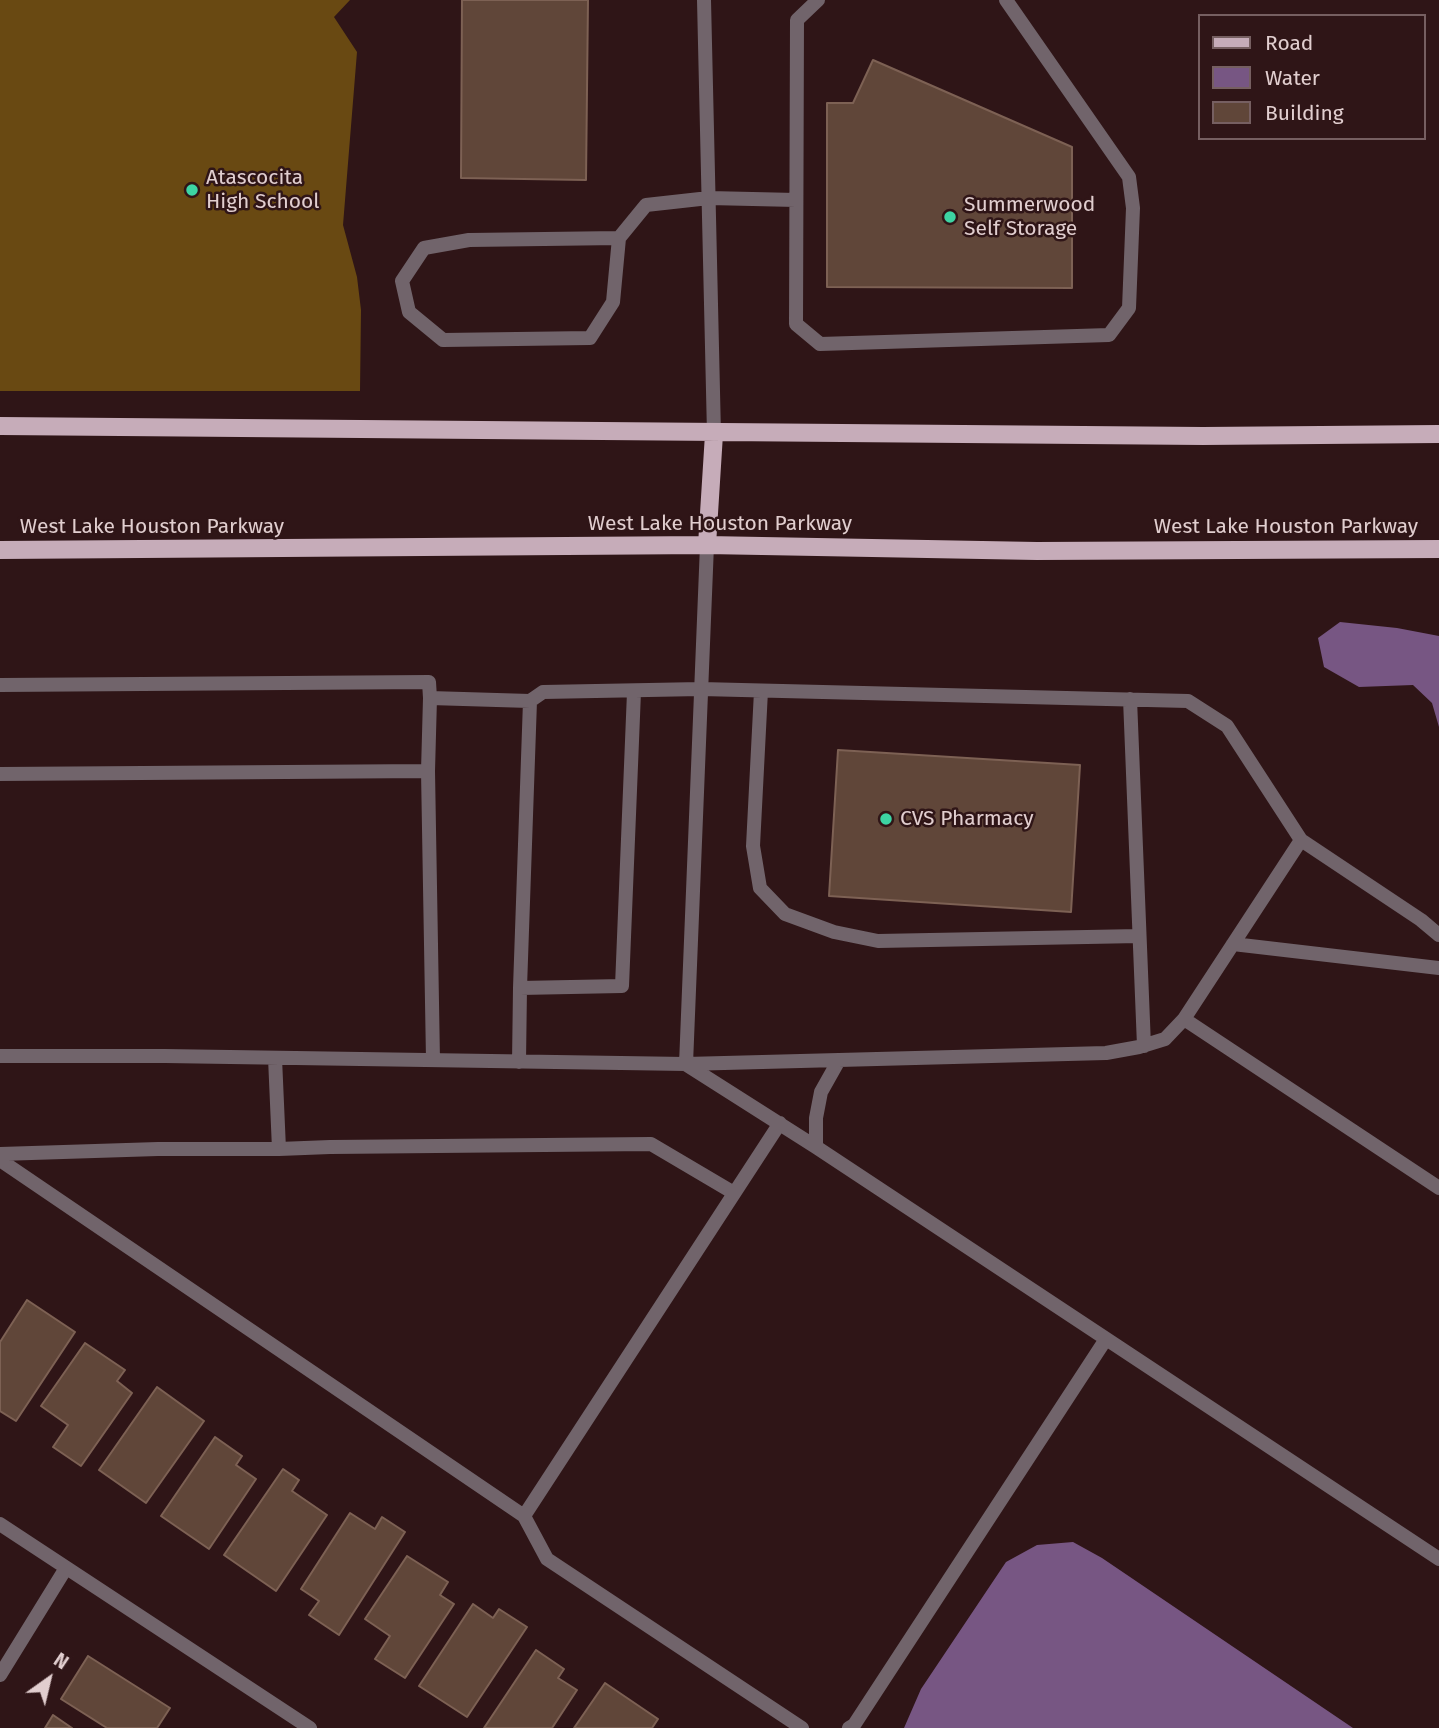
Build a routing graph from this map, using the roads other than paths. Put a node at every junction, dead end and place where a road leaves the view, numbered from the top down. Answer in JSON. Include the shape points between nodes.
{"nodes":[{"id":1,"x":704,"y":0,"type":"edge"},
{"id":2,"x":818,"y":0,"type":"edge"},
{"id":3,"x":1006,"y":0,"type":"edge"},
{"id":4,"x":709,"y":198,"type":"junction"},
{"id":5,"x":796,"y":200,"type":"junction"},
{"id":6,"x":619,"y":238,"type":"junction"},
{"id":7,"x":0,"y":426,"type":"edge"},
{"id":8,"x":714,"y":433,"type":"junction"},
{"id":9,"x":1439,"y":434,"type":"edge"},
{"id":10,"x":707,"y":545,"type":"junction"},
{"id":11,"x":1439,"y":549,"type":"edge"},
{"id":12,"x":0,"y":550,"type":"edge"},
{"id":13,"x":0,"y":685,"type":"edge"},
{"id":14,"x":701,"y":689,"type":"junction"},
{"id":15,"x":761,"y":691,"type":"junction"},
{"id":16,"x":634,"y":692,"type":"junction"},
{"id":17,"x":430,"y":698,"type":"junction"},
{"id":18,"x":1130,"y":699,"type":"junction"},
{"id":19,"x":530,"y":701,"type":"junction"},
{"id":20,"x":428,"y":771,"type":"junction"},
{"id":21,"x":0,"y":775,"type":"edge"},
{"id":22,"x":1301,"y":839,"type":"junction"},
{"id":23,"x":1439,"y":935,"type":"edge"},
{"id":24,"x":1139,"y":936,"type":"junction"},
{"id":25,"x":1233,"y":944,"type":"junction"},
{"id":26,"x":1439,"y":968,"type":"edge"},
{"id":27,"x":520,"y":988,"type":"junction"},
{"id":28,"x":1184,"y":1019,"type":"junction"},
{"id":29,"x":1144,"y":1046,"type":"junction"},
{"id":30,"x":0,"y":1056,"type":"edge"},
{"id":31,"x":275,"y":1058,"type":"junction"},
{"id":32,"x":433,"y":1060,"type":"junction"},
{"id":33,"x":839,"y":1060,"type":"junction"},
{"id":34,"x":519,"y":1062,"type":"junction"},
{"id":35,"x":686,"y":1064,"type":"junction"},
{"id":36,"x":780,"y":1124,"type":"junction"},
{"id":37,"x":816,"y":1147,"type":"junction"},
{"id":38,"x":279,"y":1149,"type":"junction"},
{"id":39,"x":0,"y":1154,"type":"edge"},
{"id":40,"x":0,"y":1160,"type":"edge"},
{"id":41,"x":1439,"y":1188,"type":"edge"},
{"id":42,"x":734,"y":1193,"type":"junction"},
{"id":43,"x":1106,"y":1339,"type":"junction"},
{"id":44,"x":524,"y":1516,"type":"junction"},
{"id":45,"x":0,"y":1524,"type":"edge"},
{"id":46,"x":1439,"y":1559,"type":"edge"},
{"id":47,"x":66,"y":1568,"type":"junction"},
{"id":48,"x":0,"y":1675,"type":"edge"},
{"id":49,"x":310,"y":1728,"type":"edge"},
{"id":50,"x":802,"y":1728,"type":"edge"},
{"id":51,"x":849,"y":1728,"type":"edge"}],
"edges":[{"from":1,"to":4,"type":"street"},
{"from":2,"to":5,"type":"street","via":[[797,20]]},
{"from":3,"to":5,"type":"street","via":[[1129,177],[1133,208],[1129,308],[1109,335],[820,344],[796,324]]},
{"from":4,"to":5,"type":"street"},
{"from":4,"to":6,"type":"street","via":[[646,205]]},
{"from":4,"to":8,"type":"street"},
{"from":6,"to":6,"type":"street","via":[[613,302],[590,338],[443,340],[409,312],[402,281],[424,248],[469,240]]},
{"from":7,"to":8,"type":"main road"},
{"from":8,"to":9,"type":"main road"},
{"from":8,"to":10,"type":"main road"},
{"from":10,"to":11,"type":"main road","name":"West Lake Houston Parkway","via":[[1037,551]]},
{"from":10,"to":12,"type":"main road","name":"West Lake Houston Parkway"},
{"from":10,"to":14,"type":"street"},
{"from":13,"to":17,"type":"street","via":[[429,682]]},
{"from":14,"to":15,"type":"street"},
{"from":14,"to":16,"type":"street"},
{"from":14,"to":35,"type":"street"},
{"from":15,"to":18,"type":"street"},
{"from":15,"to":24,"type":"street","via":[[753,846],[760,888],[785,914],[878,942]]},
{"from":16,"to":19,"type":"street","via":[[543,692]]},
{"from":16,"to":27,"type":"street","via":[[622,986]]},
{"from":17,"to":19,"type":"street"},
{"from":17,"to":20,"type":"street"},
{"from":18,"to":22,"type":"street","via":[[1188,701],[1227,726]]},
{"from":18,"to":24,"type":"street"},
{"from":19,"to":27,"type":"street"},
{"from":20,"to":21,"type":"street"},
{"from":20,"to":32,"type":"street"},
{"from":22,"to":23,"type":"street"},
{"from":22,"to":25,"type":"street"},
{"from":24,"to":29,"type":"street"},
{"from":25,"to":26,"type":"street"},
{"from":25,"to":28,"type":"street"},
{"from":27,"to":34,"type":"street"},
{"from":28,"to":29,"type":"street","via":[[1165,1039]]},
{"from":28,"to":41,"type":"street"},
{"from":29,"to":33,"type":"street","via":[[1106,1053]]},
{"from":30,"to":31,"type":"street"},
{"from":31,"to":32,"type":"street"},
{"from":31,"to":38,"type":"street"},
{"from":32,"to":34,"type":"street"},
{"from":33,"to":35,"type":"street"},
{"from":33,"to":37,"type":"street","via":[[821,1092]]},
{"from":34,"to":35,"type":"street"},
{"from":35,"to":36,"type":"street"},
{"from":36,"to":37,"type":"street"},
{"from":36,"to":42,"type":"street"},
{"from":37,"to":43,"type":"street"},
{"from":38,"to":39,"type":"street"},
{"from":38,"to":42,"type":"street","via":[[651,1144]]},
{"from":40,"to":44,"type":"street"},
{"from":42,"to":44,"type":"street"},
{"from":43,"to":46,"type":"street"},
{"from":43,"to":51,"type":"street"},
{"from":44,"to":50,"type":"street","via":[[547,1559]]},
{"from":45,"to":47,"type":"street"},
{"from":47,"to":48,"type":"street"},
{"from":47,"to":49,"type":"street"}]}
